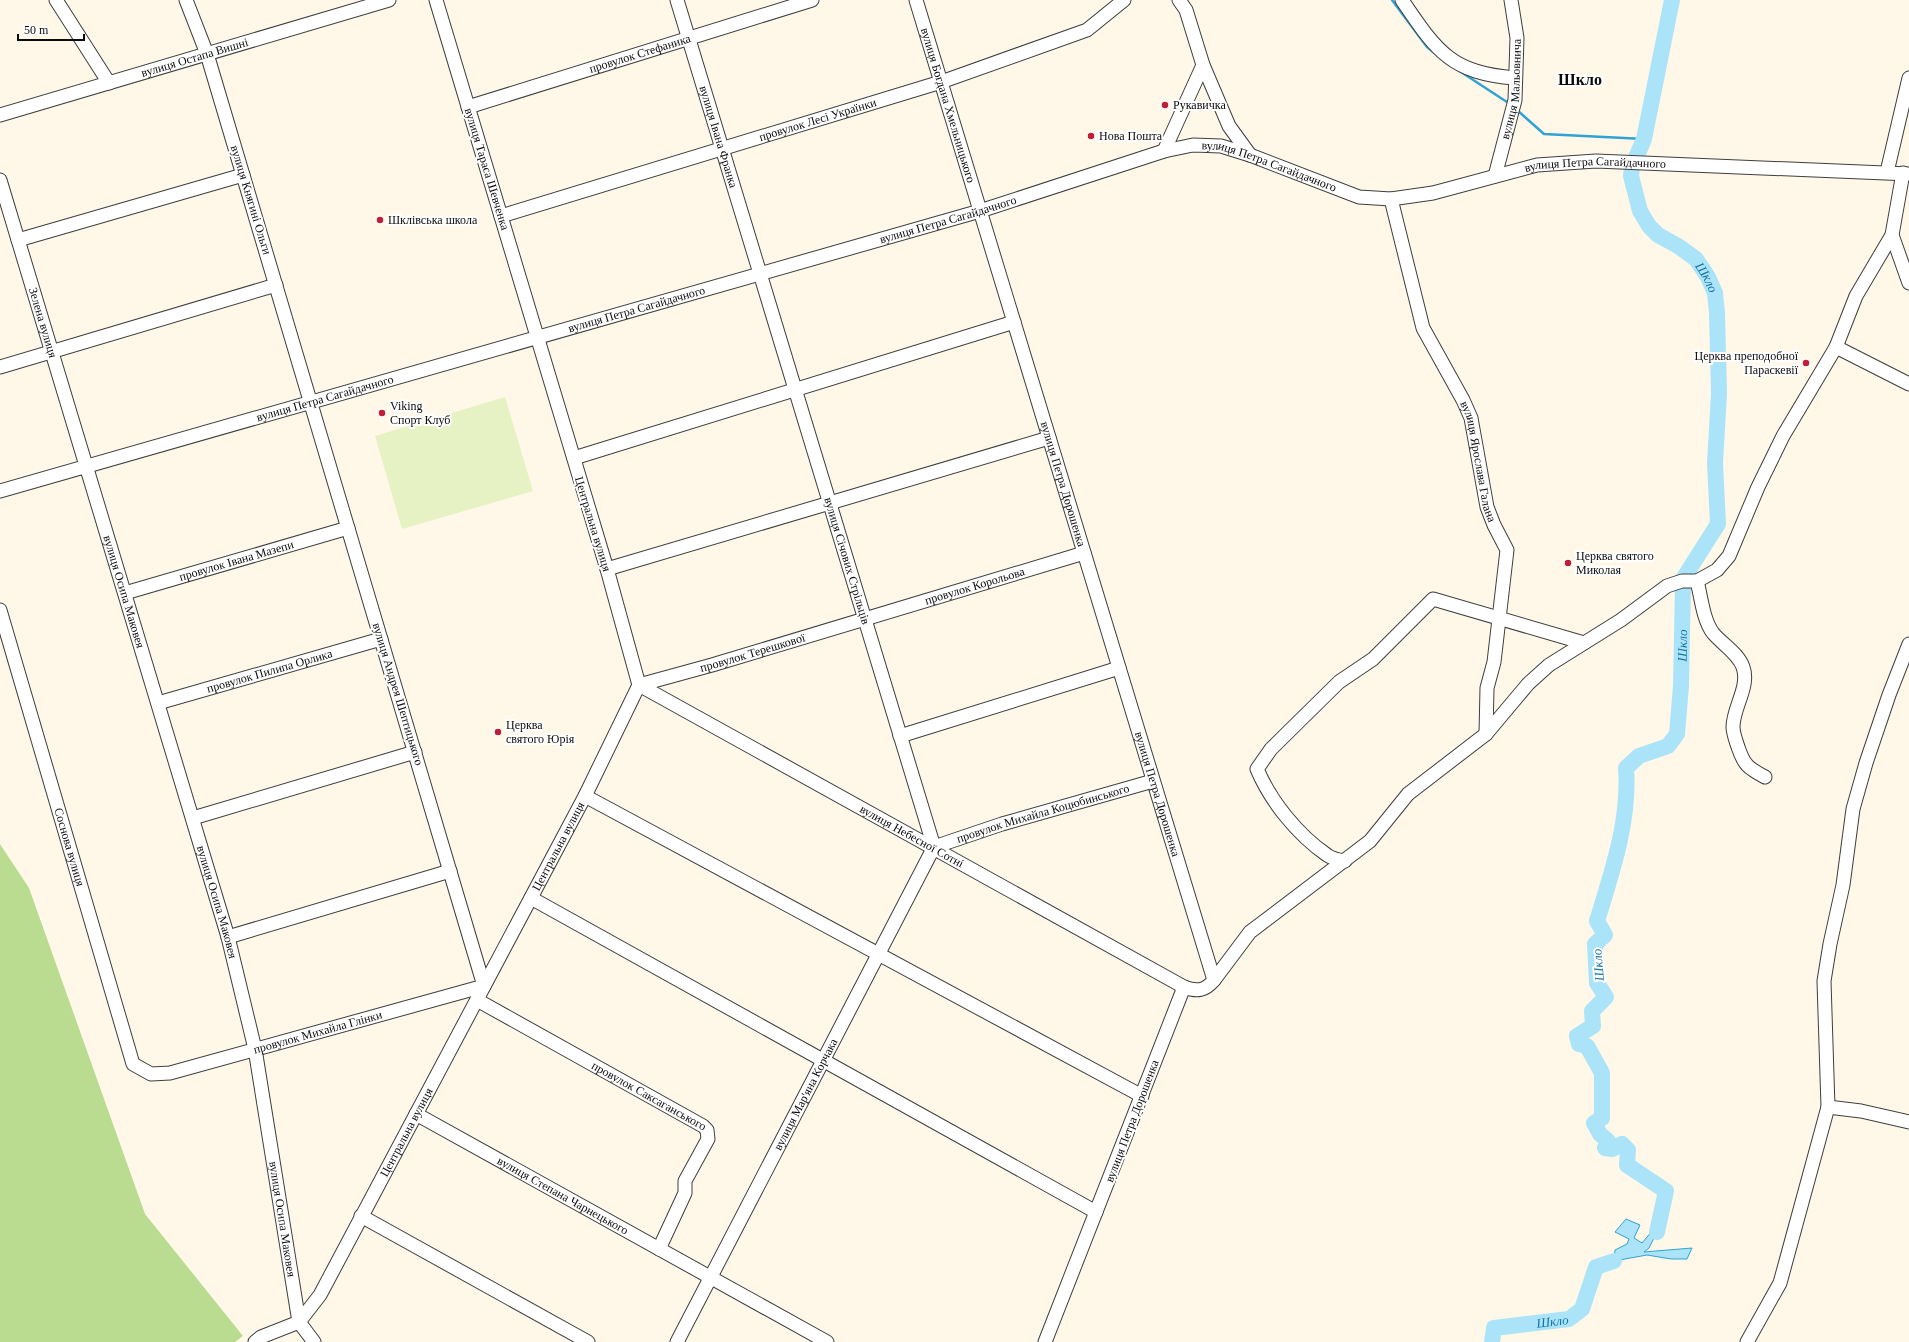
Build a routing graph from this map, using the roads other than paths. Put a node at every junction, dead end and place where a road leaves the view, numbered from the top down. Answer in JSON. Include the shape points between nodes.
{"nodes":[{"id":1,"x":56,"y":0,"type":"edge"},
{"id":2,"x":186,"y":0,"type":"edge"},
{"id":3,"x":389,"y":0,"type":"edge"},
{"id":4,"x":436,"y":0,"type":"edge"},
{"id":5,"x":677,"y":0,"type":"edge"},
{"id":6,"x":812,"y":0,"type":"edge"},
{"id":7,"x":916,"y":0,"type":"edge"},
{"id":8,"x":1124,"y":0,"type":"edge"},
{"id":9,"x":1402,"y":0,"type":"edge"},
{"id":10,"x":1511,"y":0,"type":"edge"},
{"id":11,"x":1184,"y":3,"type":"edge"},
{"id":12,"x":688,"y":38,"type":"junction"},
{"id":13,"x":207,"y":54,"type":"junction"},
{"id":14,"x":1203,"y":64,"type":"junction"},
{"id":15,"x":1515,"y":78,"type":"junction"},
{"id":16,"x":1909,"y":78,"type":"edge"},
{"id":17,"x":941,"y":82,"type":"junction"},
{"id":18,"x":109,"y":83,"type":"junction"},
{"id":19,"x":468,"y":107,"type":"junction"},
{"id":20,"x":0,"y":116,"type":"edge"},
{"id":21,"x":722,"y":149,"type":"junction"},
{"id":22,"x":1164,"y":151,"type":"junction"},
{"id":23,"x":1250,"y":155,"type":"junction"},
{"id":24,"x":1888,"y":172,"type":"junction"},
{"id":25,"x":1906,"y":173,"type":"edge"},
{"id":26,"x":243,"y":175,"type":"junction"},
{"id":27,"x":1495,"y":176,"type":"junction"},
{"id":28,"x":0,"y":180,"type":"edge"},
{"id":29,"x":1391,"y":199,"type":"junction"},
{"id":30,"x":980,"y":211,"type":"junction"},
{"id":31,"x":501,"y":216,"type":"junction"},
{"id":32,"x":1892,"y":235,"type":"junction"},
{"id":33,"x":18,"y":240,"type":"junction"},
{"id":34,"x":760,"y":274,"type":"junction"},
{"id":35,"x":1909,"y":283,"type":"edge"},
{"id":36,"x":276,"y":285,"type":"junction"},
{"id":37,"x":1014,"y":322,"type":"junction"},
{"id":38,"x":538,"y":338,"type":"junction"},
{"id":39,"x":1836,"y":347,"type":"junction"},
{"id":40,"x":52,"y":352,"type":"junction"},
{"id":41,"x":0,"y":367,"type":"edge"},
{"id":42,"x":1909,"y":384,"type":"edge"},
{"id":43,"x":795,"y":390,"type":"junction"},
{"id":44,"x":311,"y":402,"type":"junction"},
{"id":45,"x":1049,"y":438,"type":"junction"},
{"id":46,"x":574,"y":458,"type":"junction"},
{"id":47,"x":87,"y":467,"type":"junction"},
{"id":48,"x":0,"y":491,"type":"edge"},
{"id":49,"x":830,"y":503,"type":"junction"},
{"id":50,"x":348,"y":528,"type":"junction"},
{"id":51,"x":1084,"y":553,"type":"junction"},
{"id":52,"x":607,"y":569,"type":"junction"},
{"id":53,"x":1698,"y":581,"type":"junction"},
{"id":54,"x":125,"y":593,"type":"junction"},
{"id":55,"x":0,"y":610,"type":"edge"},
{"id":56,"x":1499,"y":618,"type":"junction"},
{"id":57,"x":865,"y":619,"type":"junction"},
{"id":58,"x":381,"y":639,"type":"junction"},
{"id":59,"x":1584,"y":643,"type":"junction"},
{"id":60,"x":1909,"y":644,"type":"edge"},
{"id":61,"x":1119,"y":668,"type":"junction"},
{"id":62,"x":639,"y":685,"type":"junction"},
{"id":63,"x":158,"y":703,"type":"junction"},
{"id":64,"x":1486,"y":734,"type":"junction"},
{"id":65,"x":900,"y":736,"type":"junction"},
{"id":66,"x":415,"y":752,"type":"junction"},
{"id":67,"x":1765,"y":777,"type":"dead end"},
{"id":68,"x":1153,"y":781,"type":"junction"},
{"id":69,"x":586,"y":796,"type":"junction"},
{"id":70,"x":193,"y":818,"type":"junction"},
{"id":71,"x":934,"y":847,"type":"junction"},
{"id":72,"x":1345,"y":861,"type":"junction"},
{"id":73,"x":450,"y":871,"type":"junction"},
{"id":74,"x":531,"y":898,"type":"junction"},
{"id":75,"x":228,"y":937,"type":"junction"},
{"id":76,"x":878,"y":954,"type":"junction"},
{"id":77,"x":1214,"y":980,"type":"junction"},
{"id":78,"x":484,"y":986,"type":"junction"},
{"id":79,"x":1184,"y":987,"type":"junction"},
{"id":80,"x":477,"y":1000,"type":"junction"},
{"id":81,"x":255,"y":1049,"type":"junction"},
{"id":82,"x":823,"y":1060,"type":"junction"},
{"id":83,"x":151,"y":1074,"type":"joint"},
{"id":84,"x":1142,"y":1096,"type":"junction"},
{"id":85,"x":1828,"y":1107,"type":"junction"},
{"id":86,"x":416,"y":1114,"type":"junction"},
{"id":87,"x":1909,"y":1122,"type":"edge"},
{"id":88,"x":1096,"y":1212,"type":"junction"},
{"id":89,"x":362,"y":1216,"type":"junction"},
{"id":90,"x":659,"y":1249,"type":"junction"},
{"id":91,"x":710,"y":1277,"type":"junction"},
{"id":92,"x":299,"y":1322,"type":"junction"},
{"id":93,"x":311,"y":1338,"type":"edge"},
{"id":94,"x":255,"y":1342,"type":"edge"},
{"id":95,"x":327,"y":1342,"type":"edge"},
{"id":96,"x":588,"y":1342,"type":"edge"},
{"id":97,"x":677,"y":1342,"type":"edge"},
{"id":98,"x":826,"y":1342,"type":"edge"},
{"id":99,"x":1045,"y":1342,"type":"edge"},
{"id":100,"x":1747,"y":1342,"type":"edge"}],
"edges":[{"from":1,"to":18,"type":"street"},
{"from":2,"to":13,"type":"street","name":"вулиця Княгині Ольги"},
{"from":3,"to":13,"type":"street","name":"вулиця Остапа Вишні"},
{"from":4,"to":19,"type":"street","name":"вулиця Тараса Шевченка"},
{"from":5,"to":12,"type":"street","name":"вулиця Івана Франка"},
{"from":6,"to":12,"type":"street","name":"провулок Стефаника"},
{"from":7,"to":17,"type":"street","name":"вулиця Богдана Хмельницького"},
{"from":8,"to":17,"type":"street","name":"провулок Лесі Українки","via":[[1087,30]]},
{"from":9,"to":15,"type":"street","via":[[1434,45],[1450,59],[1470,70],[1491,76]]},
{"from":10,"to":15,"type":"street","name":"вулиця Мальовнича","via":[[1517,38]]},
{"from":11,"to":14,"type":"street"},
{"from":12,"to":19,"type":"street","name":"провулок Стефаника"},
{"from":12,"to":21,"type":"street","name":"вулиця Івана Франка"},
{"from":13,"to":18,"type":"street","name":"вулиця Остапа Вишні"},
{"from":13,"to":26,"type":"street","name":"вулиця Княгині Ольги"},
{"from":14,"to":22,"type":"street"},
{"from":14,"to":23,"type":"street","via":[[1229,126]]},
{"from":15,"to":27,"type":"street","name":"вулиця Мальовнича","via":[[1515,100]]},
{"from":16,"to":24,"type":"street"},
{"from":17,"to":21,"type":"street","name":"провулок Лесі Українки"},
{"from":17,"to":30,"type":"street","name":"вулиця Богдана Хмельницького"},
{"from":18,"to":20,"type":"street","name":"вулиця Остапа Вишні"},
{"from":19,"to":31,"type":"street","name":"вулиця Тараса Шевченка"},
{"from":21,"to":31,"type":"street","name":"провулок Лесі Українки"},
{"from":21,"to":34,"type":"street","name":"вулиця Івана Франка"},
{"from":22,"to":23,"type":"street","name":"вулиця Петра Сагайдачного","via":[[1193,145],[1221,146]]},
{"from":22,"to":30,"type":"street","name":"вулиця Петра Сагайдачного"},
{"from":23,"to":29,"type":"street","name":"вулиця Петра Сагайдачного","via":[[1360,197]]},
{"from":24,"to":25,"type":"street","name":"вулиця Петра Сагайдачного"},
{"from":24,"to":27,"type":"street","name":"вулиця Петра Сагайдачного","via":[[1596,161],[1537,165]]},
{"from":25,"to":32,"type":"street"},
{"from":26,"to":33,"type":"street"},
{"from":26,"to":36,"type":"street","name":"вулиця Княгині Ольги"},
{"from":27,"to":29,"type":"street","name":"вулиця Петра Сагайдачного","via":[[1433,193]]},
{"from":28,"to":33,"type":"street","name":"Зелена вулиця"},
{"from":29,"to":56,"type":"street","name":"вулиця Ярослава Галана","via":[[1423,328],[1464,400],[1471,418],[1487,507],[1507,550]]},
{"from":30,"to":34,"type":"street","name":"вулиця Петра Сагайдачного"},
{"from":30,"to":37,"type":"street","name":"вулиця Петра Дорошенка"},
{"from":31,"to":38,"type":"street","name":"вулиця Тараса Шевченка"},
{"from":32,"to":35,"type":"street"},
{"from":32,"to":39,"type":"street","via":[[1856,296]]},
{"from":33,"to":40,"type":"street","name":"Зелена вулиця"},
{"from":34,"to":38,"type":"street","name":"вулиця Петра Сагайдачного"},
{"from":34,"to":43,"type":"street","name":"вулиця Січових Стрільців"},
{"from":36,"to":40,"type":"street"},
{"from":36,"to":44,"type":"street","name":"вулиця Княгині Ольги"},
{"from":37,"to":43,"type":"street"},
{"from":37,"to":45,"type":"street","name":"вулиця Петра Дорошенка"},
{"from":38,"to":44,"type":"street","name":"вулиця Петра Сагайдачного"},
{"from":38,"to":46,"type":"street","name":"Центральна вулиця"},
{"from":39,"to":42,"type":"street"},
{"from":39,"to":53,"type":"street","via":[[1783,436],[1729,556],[1717,570]]},
{"from":40,"to":41,"type":"street"},
{"from":40,"to":47,"type":"street","name":"Зелена вулиця"},
{"from":43,"to":46,"type":"street"},
{"from":43,"to":49,"type":"street","name":"вулиця Січових Стрільців"},
{"from":44,"to":47,"type":"street","name":"вулиця Петра Сагайдачного"},
{"from":44,"to":50,"type":"street","name":"вулиця Андрея Шептицького"},
{"from":45,"to":49,"type":"street"},
{"from":45,"to":51,"type":"street","name":"вулиця Петра Дорошенка"},
{"from":46,"to":52,"type":"street","name":"Центральна вулиця"},
{"from":47,"to":48,"type":"street","name":"вулиця Петра Сагайдачного"},
{"from":47,"to":54,"type":"street","name":"вулиця Осипа Маковея"},
{"from":49,"to":52,"type":"street"},
{"from":49,"to":57,"type":"street","name":"вулиця Січових Стрільців"},
{"from":50,"to":54,"type":"street","name":"провулок Івана Мазепи"},
{"from":50,"to":58,"type":"street","name":"вулиця Андрея Шептицького"},
{"from":51,"to":57,"type":"street","name":"провулок Корольова"},
{"from":51,"to":61,"type":"street","name":"вулиця Петра Дорошенка"},
{"from":52,"to":62,"type":"street","name":"Центральна вулиця"},
{"from":53,"to":59,"type":"street","via":[[1682,581],[1667,586]]},
{"from":53,"to":67,"type":"street","via":[[1709,626],[1743,667],[1743,687],[1733,727],[1743,762]]},
{"from":54,"to":63,"type":"street","name":"вулиця Осипа Маковея"},
{"from":55,"to":83,"type":"street","name":"Соснова вулиця","via":[[133,1064]]},
{"from":56,"to":59,"type":"street"},
{"from":56,"to":64,"type":"street","name":"вулиця Ярослава Галана","via":[[1494,662],[1487,688]]},
{"from":56,"to":72,"type":"street","via":[[1433,599],[1373,659],[1339,682],[1271,749],[1257,769],[1290,822],[1328,856]]},
{"from":57,"to":62,"type":"street","name":"провулок Терешкової"},
{"from":57,"to":65,"type":"street","name":"вулиця Січових Стрільців"},
{"from":58,"to":63,"type":"street","name":"провулок Пилипа Орлика"},
{"from":58,"to":66,"type":"street","name":"вулиця Андрея Шептицького"},
{"from":59,"to":64,"type":"street","via":[[1543,670]]},
{"from":60,"to":85,"type":"street","via":[[1886,703],[1853,810],[1843,885],[1824,981]]},
{"from":61,"to":65,"type":"street"},
{"from":61,"to":68,"type":"street","name":"вулиця Петра Дорошенка"},
{"from":62,"to":69,"type":"street","name":"Центральна вулиця"},
{"from":62,"to":71,"type":"street","name":"вулиця Небесної Сотні"},
{"from":63,"to":70,"type":"street","name":"вулиця Осипа Маковея"},
{"from":64,"to":72,"type":"street","via":[[1408,794],[1370,841]]},
{"from":65,"to":71,"type":"street","name":"вулиця Січових Стрільців"},
{"from":66,"to":70,"type":"street"},
{"from":66,"to":73,"type":"street","name":"вулиця Андрея Шептицького"},
{"from":68,"to":71,"type":"street","name":"провулок Михайла Коцюбинського","via":[[1002,824]]},
{"from":68,"to":77,"type":"street","name":"вулиця Петра Дорошенка"},
{"from":69,"to":74,"type":"street","name":"Центральна вулиця"},
{"from":69,"to":76,"type":"street"},
{"from":70,"to":75,"type":"street","name":"вулиця Осипа Маковея"},
{"from":71,"to":76,"type":"street","name":"вулиця Мар'яна Корчака"},
{"from":71,"to":79,"type":"street","name":"вулиця Небесної Сотні"},
{"from":72,"to":77,"type":"street","via":[[1250,932]]},
{"from":73,"to":75,"type":"street"},
{"from":73,"to":78,"type":"street","name":"вулиця Андрея Шептицького"},
{"from":74,"to":78,"type":"street","name":"Центральна вулиця"},
{"from":74,"to":82,"type":"street"},
{"from":75,"to":81,"type":"street","name":"вулиця Осипа Маковея"},
{"from":76,"to":82,"type":"street","name":"вулиця Мар'яна Корчака"},
{"from":76,"to":84,"type":"street"},
{"from":77,"to":79,"type":"street","via":[[1202,990],[1194,991]]},
{"from":78,"to":80,"type":"street","name":"Центральна вулиця"},
{"from":78,"to":81,"type":"street","name":"провулок Михайла Глінки"},
{"from":79,"to":84,"type":"street","name":"вулиця Петра Дорошенка"},
{"from":80,"to":86,"type":"street","name":"Центральна вулиця"},
{"from":80,"to":90,"type":"street","name":"провулок Саксаганського","via":[[707,1130],[708,1139],[685,1182],[686,1193]]},
{"from":81,"to":83,"type":"street","name":"провулок Михайла Глінки","via":[[170,1073]]},
{"from":81,"to":92,"type":"street","name":"вулиця Осипа Маковея"},
{"from":82,"to":88,"type":"street"},
{"from":82,"to":91,"type":"street","name":"вулиця Мар'яна Корчака"},
{"from":84,"to":88,"type":"street","name":"вулиця Петра Дорошенка"},
{"from":85,"to":87,"type":"street","via":[[1861,1111]]},
{"from":85,"to":100,"type":"street","via":[[1780,1283]]},
{"from":86,"to":89,"type":"street","name":"Центральна вулиця"},
{"from":86,"to":90,"type":"street","name":"вулиця Степана Чарнецького"},
{"from":88,"to":99,"type":"street","name":"вулиця Петра Дорошенка"},
{"from":89,"to":92,"type":"street","name":"Центральна вулиця","via":[[320,1294]]},
{"from":89,"to":96,"type":"street"},
{"from":90,"to":91,"type":"street","name":"вулиця Степана Чарнецького"},
{"from":91,"to":97,"type":"street","name":"вулиця Мар'яна Корчака"},
{"from":91,"to":98,"type":"street","name":"вулиця Степана Чарнецького"},
{"from":92,"to":93,"type":"street","name":"вулиця Осипа Маковея"},
{"from":92,"to":94,"type":"street","via":[[261,1337]]},
{"from":93,"to":95,"type":"street"}]}
